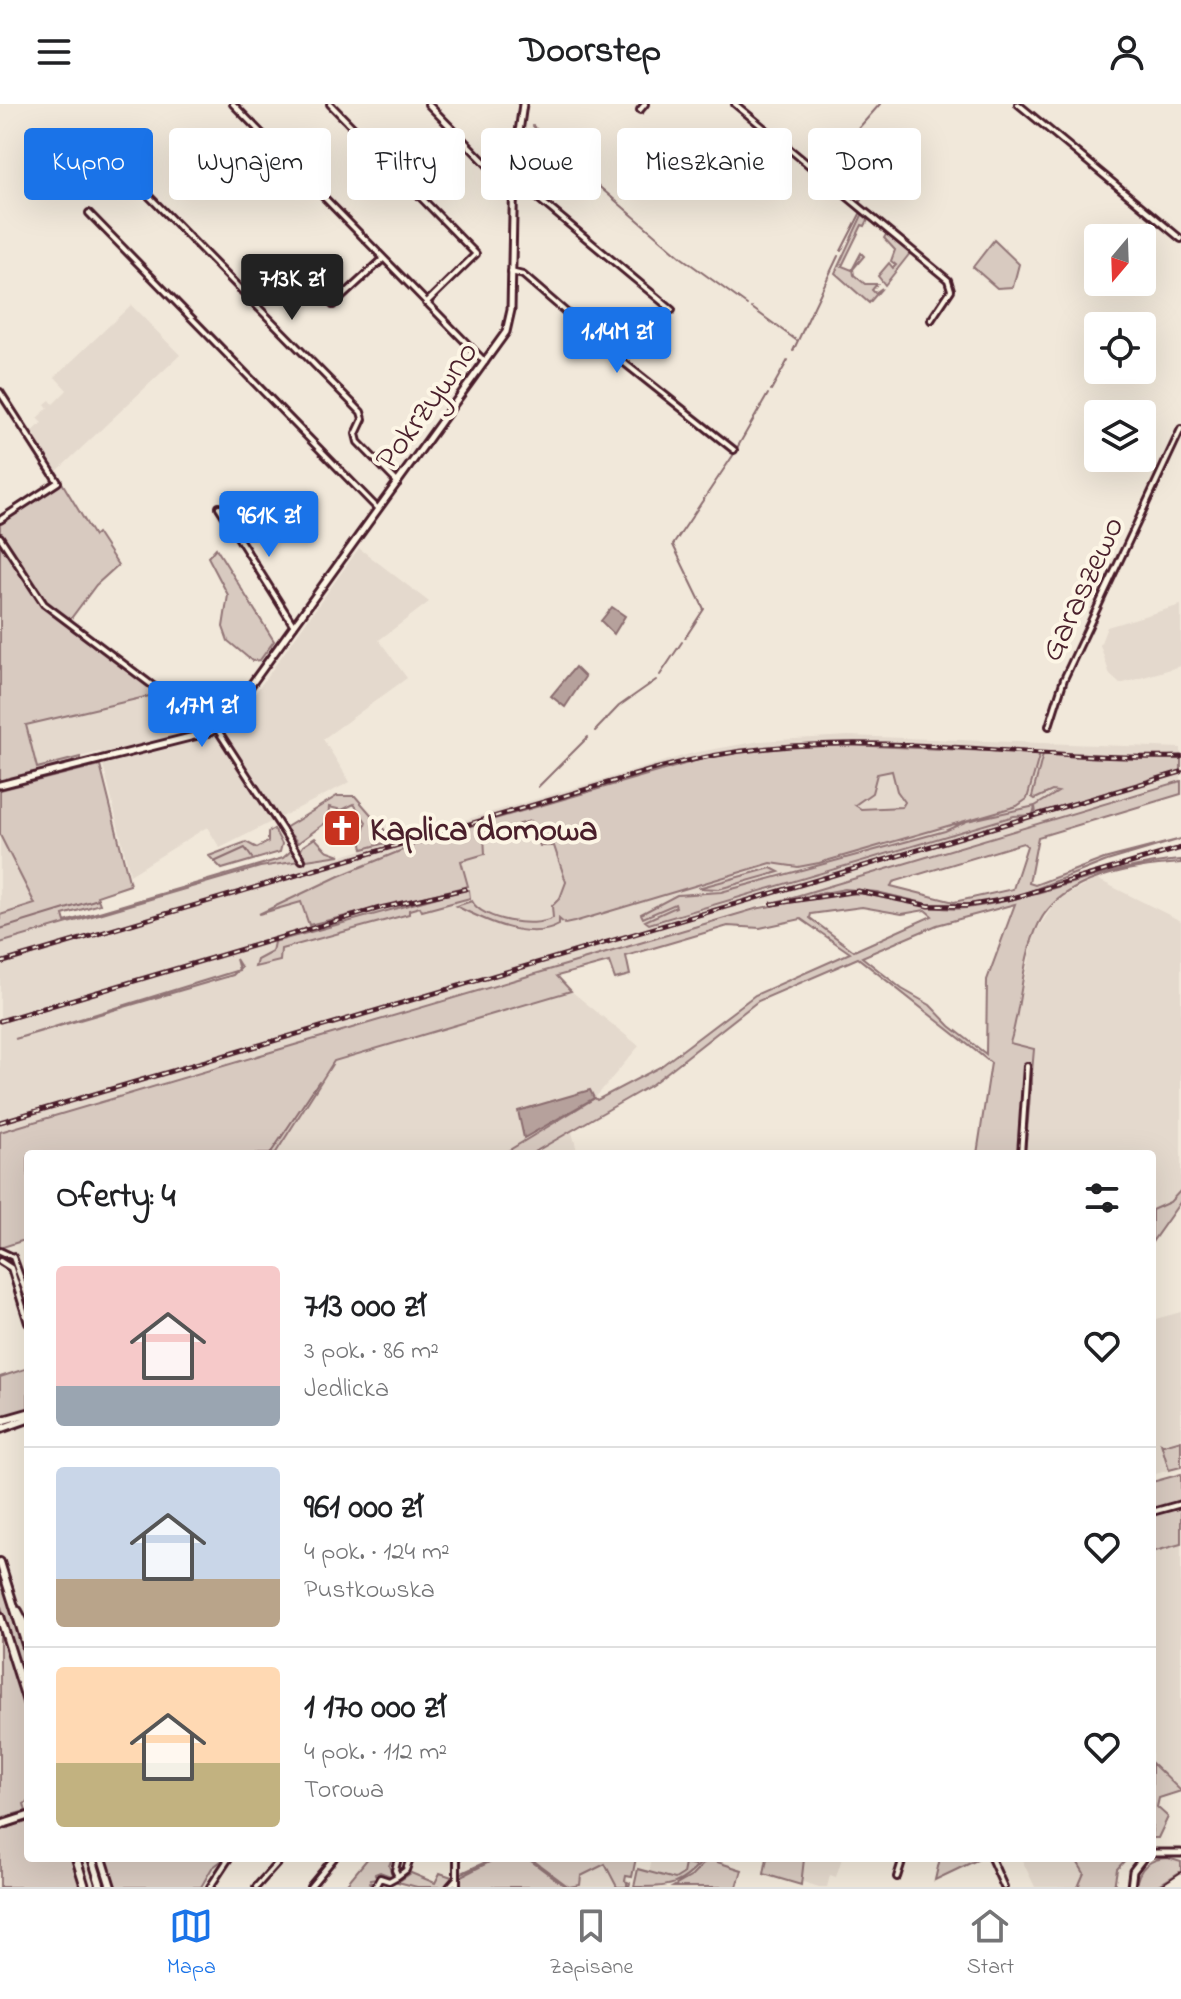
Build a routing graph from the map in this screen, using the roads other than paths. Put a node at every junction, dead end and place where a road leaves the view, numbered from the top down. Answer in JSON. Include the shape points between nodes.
{"nodes":[{"id":1,"x":233,"y":104,"type":"edge"},
{"id":2,"x":330,"y":104,"type":"edge"},
{"id":3,"x":428,"y":104,"type":"edge"},
{"id":4,"x":523,"y":104,"type":"edge"},
{"id":5,"x":645,"y":104,"type":"edge"},
{"id":6,"x":735,"y":104,"type":"edge"},
{"id":7,"x":1018,"y":104,"type":"edge"},
{"id":8,"x":640,"y":110,"type":"dead end"},
{"id":9,"x":520,"y":128,"type":"edge"},
{"id":10,"x":481,"y":158,"type":"edge"},
{"id":11,"x":153,"y":200,"type":"edge"},
{"id":12,"x":513,"y":200,"type":"edge"},
{"id":13,"x":540,"y":200,"type":"edge"},
{"id":14,"x":89,"y":213,"type":"dead end"},
{"id":15,"x":1181,"y":239,"type":"edge"},
{"id":16,"x":383,"y":259,"type":"junction"},
{"id":17,"x":511,"y":272,"type":"junction"},
{"id":18,"x":426,"y":303,"type":"junction"},
{"id":19,"x":333,"y":305,"type":"dead end"},
{"id":20,"x":672,"y":310,"type":"dead end"},
{"id":21,"x":931,"y":320,"type":"dead end"},
{"id":22,"x":485,"y":362,"type":"junction"},
{"id":23,"x":0,"y":392,"type":"edge"},
{"id":24,"x":1181,"y":429,"type":"edge"},
{"id":25,"x":734,"y":450,"type":"dead end"},
{"id":26,"x":398,"y":483,"type":"junction"},
{"id":27,"x":219,"y":507,"type":"dead end"},
{"id":28,"x":378,"y":509,"type":"junction"},
{"id":29,"x":0,"y":520,"type":"edge"},
{"id":30,"x":0,"y":537,"type":"edge"},
{"id":31,"x":294,"y":626,"type":"junction"},
{"id":32,"x":1049,"y":726,"type":"dead end"},
{"id":33,"x":217,"y":729,"type":"junction"},
{"id":34,"x":196,"y":735,"type":"junction"},
{"id":35,"x":0,"y":785,"type":"edge"},
{"id":36,"x":302,"y":860,"type":"dead end"},
{"id":37,"x":1027,"y":1066,"type":"dead end"},
{"id":38,"x":1021,"y":1150,"type":"edge"},
{"id":39,"x":0,"y":1251,"type":"edge"},
{"id":40,"x":1,"y":1261,"type":"edge"},
{"id":41,"x":24,"y":1286,"type":"edge"},
{"id":42,"x":24,"y":1310,"type":"edge"},
{"id":43,"x":24,"y":1414,"type":"edge"},
{"id":44,"x":24,"y":1420,"type":"edge"},
{"id":45,"x":0,"y":1421,"type":"edge"},
{"id":46,"x":0,"y":1429,"type":"edge"},
{"id":47,"x":1181,"y":1504,"type":"edge"},
{"id":48,"x":1156,"y":1511,"type":"edge"},
{"id":49,"x":0,"y":1562,"type":"edge"},
{"id":50,"x":13,"y":1605,"type":"junction"},
{"id":51,"x":0,"y":1616,"type":"edge"},
{"id":52,"x":24,"y":1623,"type":"edge"},
{"id":53,"x":24,"y":1639,"type":"edge"},
{"id":54,"x":24,"y":1692,"type":"edge"},
{"id":55,"x":24,"y":1817,"type":"edge"},
{"id":56,"x":0,"y":1825,"type":"edge"},
{"id":57,"x":1156,"y":1853,"type":"edge"},
{"id":58,"x":1181,"y":1853,"type":"edge"},
{"id":59,"x":77,"y":1862,"type":"edge"},
{"id":60,"x":93,"y":1862,"type":"edge"},
{"id":61,"x":103,"y":1862,"type":"edge"},
{"id":62,"x":226,"y":1862,"type":"edge"},
{"id":63,"x":274,"y":1862,"type":"edge"},
{"id":64,"x":331,"y":1862,"type":"edge"},
{"id":65,"x":397,"y":1862,"type":"edge"},
{"id":66,"x":409,"y":1862,"type":"edge"},
{"id":67,"x":457,"y":1862,"type":"edge"},
{"id":68,"x":902,"y":1862,"type":"edge"},
{"id":69,"x":993,"y":1862,"type":"edge"},
{"id":70,"x":1141,"y":1862,"type":"edge"},
{"id":71,"x":458,"y":1877,"type":"junction"},
{"id":72,"x":897,"y":1877,"type":"dead end"},
{"id":73,"x":395,"y":1878,"type":"junction"},
{"id":74,"x":386,"y":1880,"type":"junction"},
{"id":75,"x":210,"y":1886,"type":"edge"},
{"id":76,"x":397,"y":1886,"type":"edge"},
{"id":77,"x":85,"y":1887,"type":"edge"},
{"id":78,"x":101,"y":1887,"type":"edge"},
{"id":79,"x":111,"y":1887,"type":"edge"},
{"id":80,"x":256,"y":1887,"type":"edge"},
{"id":81,"x":310,"y":1887,"type":"edge"},
{"id":82,"x":375,"y":1887,"type":"edge"},
{"id":83,"x":383,"y":1887,"type":"edge"},
{"id":84,"x":449,"y":1887,"type":"edge"},
{"id":85,"x":457,"y":1887,"type":"edge"},
{"id":86,"x":1004,"y":1887,"type":"edge"},
{"id":87,"x":1128,"y":1887,"type":"edge"}],
"edges":[{"from":1,"to":16,"type":"street"},
{"from":2,"to":18,"type":"street","via":[[476,254]]},
{"from":3,"to":10,"type":"street"},
{"from":4,"to":9,"type":"street","name":"Pokrzywno"},
{"from":5,"to":8,"type":"street"},
{"from":6,"to":21,"type":"street","via":[[948,280],[951,290]]},
{"from":7,"to":15,"type":"street"},
{"from":11,"to":26,"type":"street","via":[[361,412],[358,442]]},
{"from":12,"to":17,"type":"street","name":"Pokrzywno"},
{"from":13,"to":20,"type":"street"},
{"from":14,"to":28,"type":"street"},
{"from":16,"to":18,"type":"street"},
{"from":16,"to":19,"type":"street"},
{"from":17,"to":22,"type":"street","name":"Pokrzywno","via":[[508,326]]},
{"from":17,"to":25,"type":"street","via":[[523,275]]},
{"from":18,"to":22,"type":"street"},
{"from":22,"to":26,"type":"street","name":"Pokrzywno"},
{"from":23,"to":29,"type":"street","via":[[58,482]]},
{"from":24,"to":32,"type":"street","name":"Garaszewo","via":[[1064,679]]},
{"from":26,"to":28,"type":"street","name":"Pokrzywno"},
{"from":27,"to":31,"type":"street"},
{"from":28,"to":31,"type":"street","name":"Pokrzywno"},
{"from":30,"to":34,"type":"street","via":[[42,601],[181,707]]},
{"from":31,"to":33,"type":"street","name":"Pokrzywno"},
{"from":33,"to":34,"type":"street"},
{"from":33,"to":36,"type":"street"},
{"from":34,"to":35,"type":"street"},
{"from":37,"to":38,"type":"street"},
{"from":39,"to":41,"type":"street","via":[[12,1255]]},
{"from":40,"to":42,"type":"street","via":[[11,1268]]},
{"from":43,"to":45,"type":"main road"},
{"from":44,"to":46,"type":"main road"},
{"from":47,"to":48,"type":"street"},
{"from":49,"to":50,"type":"main road"},
{"from":50,"to":52,"type":"main road"},
{"from":50,"to":53,"type":"main road"},
{"from":51,"to":54,"type":"main road"},
{"from":55,"to":56,"type":"main road"},
{"from":57,"to":58,"type":"street"},
{"from":59,"to":77,"type":"main road"},
{"from":60,"to":78,"type":"main road"},
{"from":61,"to":79,"type":"main road"},
{"from":62,"to":75,"type":"street"},
{"from":63,"to":80,"type":"street"},
{"from":64,"to":81,"type":"street"},
{"from":65,"to":73,"type":"street"},
{"from":66,"to":73,"type":"street"},
{"from":67,"to":71,"type":"street"},
{"from":68,"to":72,"type":"street"},
{"from":69,"to":86,"type":"street"},
{"from":70,"to":87,"type":"street"},
{"from":71,"to":84,"type":"street"},
{"from":71,"to":85,"type":"street"},
{"from":73,"to":74,"type":"street"},
{"from":73,"to":76,"type":"street"},
{"from":74,"to":82,"type":"street","via":[[378,1879]]},
{"from":74,"to":83,"type":"street"}]}
